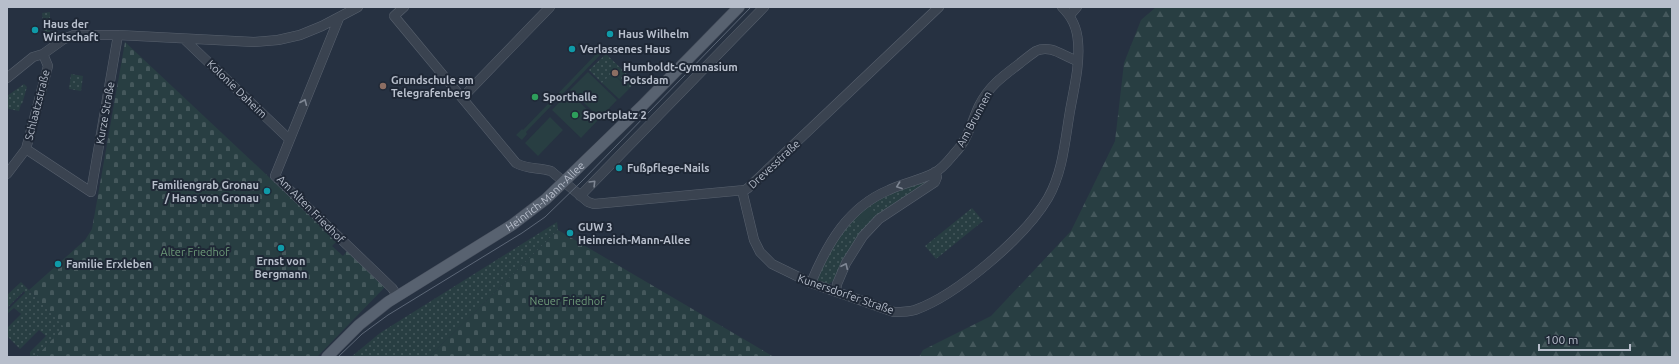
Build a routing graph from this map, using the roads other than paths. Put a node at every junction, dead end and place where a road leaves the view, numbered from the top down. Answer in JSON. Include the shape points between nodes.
{"nodes":[{"id":1,"x":358,"y":7,"type":"edge"},
{"id":2,"x":404,"y":7,"type":"edge"},
{"id":3,"x":550,"y":7,"type":"edge"},
{"id":4,"x":739,"y":7,"type":"edge"},
{"id":5,"x":764,"y":7,"type":"edge"},
{"id":6,"x":939,"y":7,"type":"edge"},
{"id":7,"x":1062,"y":7,"type":"edge"},
{"id":8,"x":1078,"y":7,"type":"edge"},
{"id":9,"x":1070,"y":15,"type":"junction"},
{"id":10,"x":339,"y":18,"type":"junction"},
{"id":11,"x":118,"y":35,"type":"junction"},
{"id":12,"x":184,"y":39,"type":"junction"},
{"id":13,"x":44,"y":54,"type":"junction"},
{"id":14,"x":1078,"y":61,"type":"junction"},
{"id":15,"x":7,"y":78,"type":"edge"},
{"id":16,"x":462,"y":98,"type":"junction"},
{"id":17,"x":289,"y":138,"type":"junction"},
{"id":18,"x":26,"y":149,"type":"junction"},
{"id":19,"x":935,"y":172,"type":"junction"},
{"id":20,"x":7,"y":174,"type":"edge"},
{"id":21,"x":564,"y":183,"type":"junction"},
{"id":22,"x":742,"y":190,"type":"junction"},
{"id":23,"x":580,"y":196,"type":"junction"},
{"id":24,"x":811,"y":283,"type":"junction"},
{"id":25,"x":836,"y":292,"type":"junction"},
{"id":26,"x":398,"y":296,"type":"junction"},
{"id":27,"x":327,"y":357,"type":"edge"}],
"edges":[{"from":1,"to":10,"type":"street"},
{"from":2,"to":16,"type":"street","name":"Drevesstraße","via":[[394,16]]},
{"from":3,"to":16,"type":"street"},
{"from":4,"to":21,"type":"main road","name":"Heinrich-Mann-Allee"},
{"from":23,"to":5,"type":"street","name":"Heinrich-Mann-Allee","one_way":true},
{"from":6,"to":22,"type":"street","name":"Drevesstraße","via":[[748,188]]},
{"from":7,"to":9,"type":"street","name":"Kunersdorfer Straße"},
{"from":8,"to":9,"type":"street"},
{"from":9,"to":14,"type":"street","name":"Kunersdorfer Straße","via":[[1078,41]]},
{"from":10,"to":12,"type":"street","via":[[300,35],[278,40],[254,42]]},
{"from":17,"to":10,"type":"street","name":"Am Alten Friedhof","one_way":true},
{"from":11,"to":12,"type":"street"},
{"from":11,"to":13,"type":"street","via":[[80,34],[64,39]]},
{"from":11,"to":18,"type":"street","name":"Kurze Straße","via":[[92,192]]},
{"from":12,"to":17,"type":"street","name":"Kolonie Daheim"},
{"from":13,"to":15,"type":"street","via":[[28,60]]},
{"from":13,"to":18,"type":"street","name":"Schlaatzstraße","via":[[48,66]]},
{"from":14,"to":19,"type":"street","name":"Am Brunnen","via":[[1051,49],[1043,49],[1030,55],[991,87],[982,100],[961,147]]},
{"from":14,"to":25,"type":"street","name":"Kunersdorfer Straße","via":[[1060,168],[1048,198],[1025,229],[975,274],[915,310],[886,310]]},
{"from":16,"to":21,"type":"street","name":"Drevesstraße","via":[[516,163],[528,168],[551,171]]},
{"from":17,"to":26,"type":"street","name":"Am Alten Friedhof","via":[[275,176]]},
{"from":18,"to":20,"type":"street","name":"Schlaatzstraße"},
{"from":19,"to":24,"type":"street","name":"Am Brunnen","one_way":true,"via":[[887,190],[851,215],[829,246]]},
{"from":25,"to":19,"type":"street","name":"Am Brunnen","one_way":true,"via":[[846,263],[863,236],[878,219],[935,182]]},
{"from":21,"to":23,"type":"street","name":"Drevesstraße"},
{"from":21,"to":26,"type":"main road","name":"Heinrich-Mann-Allee","via":[[512,225]]},
{"from":22,"to":23,"type":"street","name":"Drevesstraße","via":[[594,204]]},
{"from":22,"to":24,"type":"street","name":"Kunersdorfer Straße","via":[[754,240],[760,252],[776,267]]},
{"from":24,"to":25,"type":"street","name":"Kunersdorfer Straße"},
{"from":26,"to":27,"type":"main road","name":"Heinrich-Mann-Allee","via":[[371,315]]}]}
